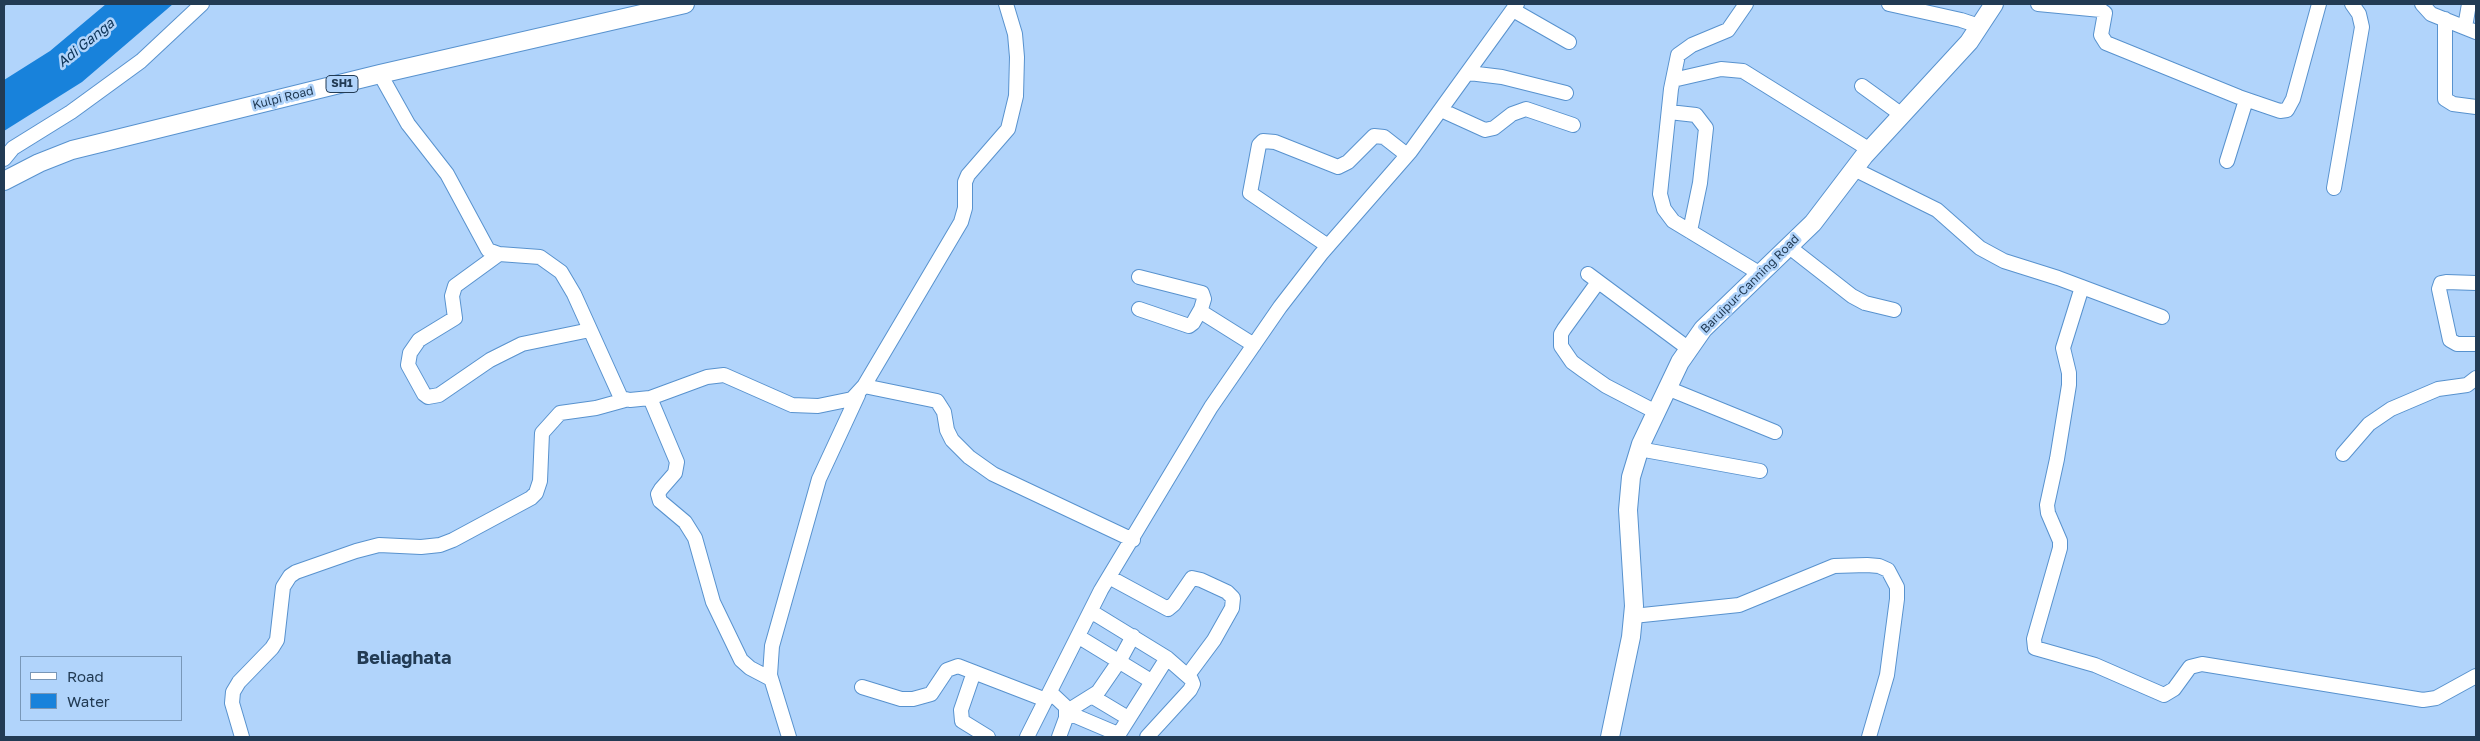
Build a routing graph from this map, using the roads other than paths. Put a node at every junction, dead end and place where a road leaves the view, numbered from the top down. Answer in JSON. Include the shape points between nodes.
{"nodes":[{"id":1,"x":202,"y":4,"type":"edge"},
{"id":2,"x":685,"y":4,"type":"edge"},
{"id":3,"x":1006,"y":4,"type":"edge"},
{"id":4,"x":1746,"y":4,"type":"edge"},
{"id":5,"x":1889,"y":4,"type":"edge"},
{"id":6,"x":1994,"y":4,"type":"edge"},
{"id":7,"x":2038,"y":4,"type":"edge"},
{"id":8,"x":2319,"y":4,"type":"edge"},
{"id":9,"x":2352,"y":4,"type":"edge"},
{"id":10,"x":2422,"y":4,"type":"edge"},
{"id":11,"x":2469,"y":4,"type":"edge"},
{"id":12,"x":1516,"y":5,"type":"edge"},
{"id":13,"x":2445,"y":19,"type":"junction"},
{"id":14,"x":1979,"y":26,"type":"junction"},
{"id":15,"x":2471,"y":30,"type":"edge"},
{"id":16,"x":1569,"y":42,"type":"dead end"},
{"id":17,"x":1468,"y":73,"type":"junction"},
{"id":18,"x":380,"y":74,"type":"junction"},
{"id":19,"x":1673,"y":80,"type":"junction"},
{"id":20,"x":1862,"y":86,"type":"dead end"},
{"id":21,"x":1566,"y":93,"type":"dead end"},
{"id":22,"x":2246,"y":100,"type":"junction"},
{"id":23,"x":2476,"y":107,"type":"edge"},
{"id":24,"x":1441,"y":110,"type":"junction"},
{"id":25,"x":1669,"y":112,"type":"junction"},
{"id":26,"x":1902,"y":115,"type":"junction"},
{"id":27,"x":1573,"y":125,"type":"dead end"},
{"id":28,"x":1870,"y":150,"type":"junction"},
{"id":29,"x":1407,"y":155,"type":"junction"},
{"id":30,"x":4,"y":159,"type":"edge"},
{"id":31,"x":2227,"y":161,"type":"dead end"},
{"id":32,"x":1854,"y":169,"type":"junction"},
{"id":33,"x":4,"y":182,"type":"edge"},
{"id":34,"x":2334,"y":188,"type":"dead end"},
{"id":35,"x":1690,"y":231,"type":"junction"},
{"id":36,"x":1328,"y":246,"type":"junction"},
{"id":37,"x":1788,"y":246,"type":"junction"},
{"id":38,"x":498,"y":254,"type":"junction"},
{"id":39,"x":1760,"y":274,"type":"junction"},
{"id":40,"x":1139,"y":276,"type":"dead end"},
{"id":41,"x":2476,"y":283,"type":"edge"},
{"id":42,"x":2082,"y":287,"type":"junction"},
{"id":43,"x":1139,"y":309,"type":"dead end"},
{"id":44,"x":1201,"y":309,"type":"junction"},
{"id":45,"x":1894,"y":310,"type":"dead end"},
{"id":46,"x":2162,"y":317,"type":"dead end"},
{"id":47,"x":590,"y":330,"type":"junction"},
{"id":48,"x":2476,"y":344,"type":"edge"},
{"id":49,"x":1254,"y":345,"type":"junction"},
{"id":50,"x":1689,"y":349,"type":"junction"},
{"id":51,"x":2476,"y":378,"type":"edge"},
{"id":52,"x":1668,"y":388,"type":"junction"},
{"id":53,"x":861,"y":391,"type":"junction"},
{"id":54,"x":650,"y":398,"type":"junction"},
{"id":55,"x":625,"y":400,"type":"junction"},
{"id":56,"x":1656,"y":412,"type":"junction"},
{"id":57,"x":1775,"y":432,"type":"dead end"},
{"id":58,"x":1639,"y":449,"type":"junction"},
{"id":59,"x":2343,"y":454,"type":"dead end"},
{"id":60,"x":1760,"y":471,"type":"dead end"},
{"id":61,"x":1133,"y":540,"type":"junction"},
{"id":62,"x":1109,"y":577,"type":"junction"},
{"id":63,"x":1092,"y":612,"type":"junction"},
{"id":64,"x":1633,"y":616,"type":"junction"},
{"id":65,"x":1133,"y":636,"type":"junction"},
{"id":66,"x":1079,"y":637,"type":"junction"},
{"id":67,"x":1167,"y":658,"type":"junction"},
{"id":68,"x":1120,"y":660,"type":"junction"},
{"id":69,"x":974,"y":672,"type":"junction"},
{"id":70,"x":1188,"y":675,"type":"junction"},
{"id":71,"x":2476,"y":676,"type":"edge"},
{"id":72,"x":771,"y":679,"type":"junction"},
{"id":73,"x":1151,"y":681,"type":"junction"},
{"id":74,"x":862,"y":687,"type":"dead end"},
{"id":75,"x":1048,"y":696,"type":"junction"},
{"id":76,"x":1093,"y":697,"type":"junction"},
{"id":77,"x":1066,"y":712,"type":"junction"},
{"id":78,"x":1128,"y":718,"type":"junction"},
{"id":79,"x":1118,"y":736,"type":"edge"},
{"id":80,"x":242,"y":737,"type":"edge"},
{"id":81,"x":789,"y":737,"type":"edge"},
{"id":82,"x":988,"y":737,"type":"edge"},
{"id":83,"x":1027,"y":737,"type":"edge"},
{"id":84,"x":1059,"y":737,"type":"edge"},
{"id":85,"x":1147,"y":737,"type":"edge"},
{"id":86,"x":1610,"y":737,"type":"edge"},
{"id":87,"x":1869,"y":737,"type":"edge"}],
"edges":[{"from":1,"to":30,"type":"street","via":[[142,62],[14,148]]},
{"from":2,"to":18,"type":"main road","name":"Kulpi Road","number":"SH1"},
{"from":3,"to":53,"type":"street","via":[[1015,34],[1017,57],[1012,118],[1004,135],[966,178],[961,222]]},
{"from":4,"to":19,"type":"street","via":[[1728,30],[1680,52]]},
{"from":5,"to":14,"type":"street"},
{"from":6,"to":14,"type":"main road","name":"Baruipur-Canning Road"},
{"from":7,"to":22,"type":"street","via":[[2101,10],[2105,14],[2102,35],[2106,43]]},
{"from":8,"to":22,"type":"street","via":[[2287,110]]},
{"from":9,"to":34,"type":"street","via":[[2362,27]]},
{"from":10,"to":13,"type":"street","via":[[2431,14]]},
{"from":11,"to":15,"type":"street"},
{"from":12,"to":16,"type":"street"},
{"from":12,"to":17,"type":"street"},
{"from":13,"to":15,"type":"street"},
{"from":13,"to":23,"type":"street","via":[[2445,99],[2453,104]]},
{"from":14,"to":26,"type":"main road","name":"Baruipur-Canning Road","via":[[1969,42]]},
{"from":17,"to":21,"type":"street","via":[[1502,77]]},
{"from":17,"to":24,"type":"street"},
{"from":18,"to":33,"type":"main road","name":"Kulpi Road","number":"SH1","via":[[72,150],[39,162]]},
{"from":18,"to":38,"type":"street","via":[[408,124],[447,174],[488,250]]},
{"from":19,"to":25,"type":"street"},
{"from":19,"to":28,"type":"street","via":[[1721,69],[1743,70]]},
{"from":20,"to":26,"type":"street"},
{"from":22,"to":31,"type":"street"},
{"from":24,"to":27,"type":"street","via":[[1485,130],[1526,109]]},
{"from":24,"to":29,"type":"street"},
{"from":25,"to":35,"type":"street","via":[[1661,199],[1669,218]]},
{"from":25,"to":35,"type":"street","via":[[1696,115],[1706,128],[1700,184]]},
{"from":26,"to":28,"type":"main road","name":"Baruipur-Canning Road"},
{"from":28,"to":32,"type":"main road","name":"Baruipur-Canning Road"},
{"from":29,"to":36,"type":"street"},
{"from":29,"to":36,"type":"street","via":[[1384,137],[1374,136],[1348,162],[1338,167],[1263,140],[1259,145],[1250,193]]},
{"from":32,"to":37,"type":"main road","name":"Baruipur-Canning Road","via":[[1813,222]]},
{"from":32,"to":42,"type":"street","via":[[1937,210],[1980,248],[2004,261]]},
{"from":35,"to":39,"type":"street"},
{"from":36,"to":49,"type":"street"},
{"from":37,"to":39,"type":"main road","name":"Baruipur-Canning Road"},
{"from":37,"to":45,"type":"street","via":[[1852,296],[1865,303]]},
{"from":38,"to":47,"type":"street","via":[[533,255],[553,263],[569,282]]},
{"from":38,"to":47,"type":"street","via":[[455,286],[452,291],[455,318],[420,340],[410,353],[408,365],[424,394],[428,397],[439,395],[490,360],[522,344]]},
{"from":39,"to":50,"type":"main road","name":"Baruipur-Canning Road","via":[[1703,329]]},
{"from":40,"to":44,"type":"street","via":[[1199,291],[1204,299]]},
{"from":41,"to":48,"type":"street","via":[[2446,282],[2441,283],[2439,289],[2450,340],[2457,344]]},
{"from":42,"to":46,"type":"street"},
{"from":42,"to":71,"type":"street","via":[[2062,348],[2069,385],[2047,505],[2060,548],[2034,639],[2035,648],[2095,665],[2164,695],[2174,689],[2190,667],[2202,664],[2423,700],[2436,698]]},
{"from":43,"to":44,"type":"street","via":[[1189,326]]},
{"from":44,"to":49,"type":"street"},
{"from":47,"to":55,"type":"street","via":[[619,395]]},
{"from":49,"to":61,"type":"street","via":[[1211,408]]},
{"from":50,"to":52,"type":"main road","name":"Baruipur-Canning Road"},
{"from":50,"to":56,"type":"street","via":[[1593,278],[1561,334],[1561,346],[1572,362],[1599,381]]},
{"from":51,"to":59,"type":"street","via":[[2467,385],[2438,389],[2391,409],[2369,424]]},
{"from":52,"to":56,"type":"main road","name":"Baruipur-Canning Road"},
{"from":52,"to":57,"type":"street"},
{"from":53,"to":54,"type":"street","via":[[841,403],[798,407],[732,376],[716,374]]},
{"from":53,"to":61,"type":"street","via":[[937,401],[944,412],[949,436],[969,457],[1009,483]]},
{"from":53,"to":72,"type":"street","via":[[819,478],[772,646]]},
{"from":54,"to":55,"type":"street"},
{"from":54,"to":72,"type":"street","via":[[678,468],[661,488],[658,494],[660,501],[685,522],[695,538],[713,602],[741,660]]},
{"from":55,"to":80,"type":"street","via":[[560,413],[542,433],[540,481],[536,493],[453,540],[421,547],[378,545],[290,576],[283,587],[277,640],[233,692],[232,703]]},
{"from":56,"to":58,"type":"main road","name":"Baruipur-Canning Road"},
{"from":58,"to":60,"type":"street"},
{"from":58,"to":64,"type":"main road","name":"Baruipur-Canning Road","via":[[1631,477],[1628,510]]},
{"from":61,"to":62,"type":"street"},
{"from":62,"to":63,"type":"street"},
{"from":62,"to":70,"type":"street","via":[[1168,609],[1192,578],[1227,592],[1233,598],[1232,608],[1214,640]]},
{"from":63,"to":65,"type":"street"},
{"from":63,"to":66,"type":"street"},
{"from":64,"to":86,"type":"main road","name":"Baruipur-Canning Road","via":[[1632,637]]},
{"from":64,"to":87,"type":"street","via":[[1739,605],[1834,566],[1867,565],[1888,570],[1896,587],[1896,608],[1887,675]]},
{"from":65,"to":67,"type":"street"},
{"from":65,"to":68,"type":"street"},
{"from":66,"to":68,"type":"street"},
{"from":66,"to":75,"type":"street"},
{"from":67,"to":70,"type":"street"},
{"from":67,"to":73,"type":"street"},
{"from":68,"to":73,"type":"street"},
{"from":68,"to":76,"type":"street"},
{"from":69,"to":74,"type":"street","via":[[951,667],[931,694],[913,699],[901,699]]},
{"from":69,"to":75,"type":"street"},
{"from":69,"to":82,"type":"street","via":[[961,710],[962,721]]},
{"from":70,"to":85,"type":"street","via":[[1193,684],[1190,690]]},
{"from":72,"to":81,"type":"street"},
{"from":73,"to":78,"type":"street"},
{"from":75,"to":77,"type":"street","via":[[1063,703]]},
{"from":75,"to":83,"type":"street"},
{"from":76,"to":77,"type":"street"},
{"from":76,"to":78,"type":"street"},
{"from":77,"to":79,"type":"street"},
{"from":77,"to":84,"type":"street"},
{"from":78,"to":79,"type":"street"}]}
